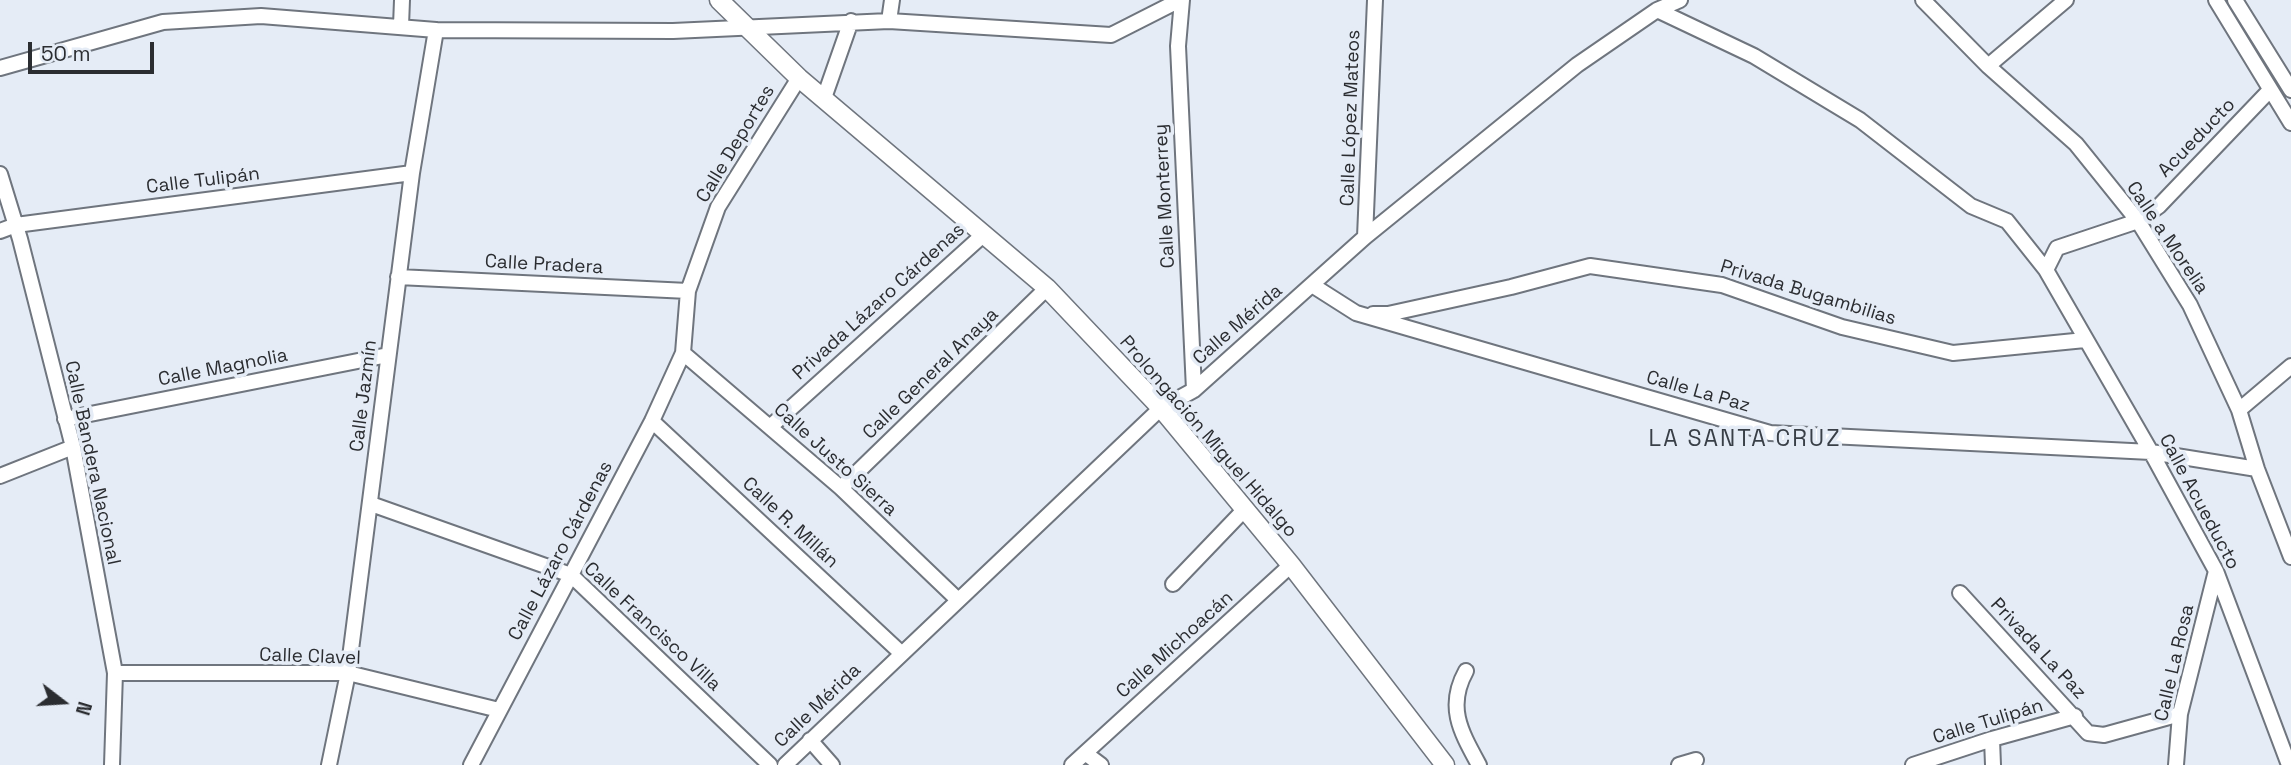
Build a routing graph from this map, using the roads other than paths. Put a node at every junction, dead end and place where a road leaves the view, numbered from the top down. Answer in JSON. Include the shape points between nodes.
{"nodes":[{"id":1,"x":402,"y":0,"type":"edge"},
{"id":2,"x":719,"y":0,"type":"edge"},
{"id":3,"x":892,"y":0,"type":"edge"},
{"id":4,"x":1181,"y":0,"type":"edge"},
{"id":5,"x":1375,"y":0,"type":"edge"},
{"id":6,"x":1680,"y":0,"type":"edge"},
{"id":7,"x":1923,"y":0,"type":"edge"},
{"id":8,"x":2066,"y":0,"type":"edge"},
{"id":9,"x":2216,"y":0,"type":"edge"},
{"id":10,"x":2235,"y":0,"type":"edge"},
{"id":11,"x":1657,"y":10,"type":"junction"},
{"id":12,"x":851,"y":21,"type":"junction"},
{"id":13,"x":889,"y":21,"type":"junction"},
{"id":14,"x":401,"y":26,"type":"junction"},
{"id":15,"x":749,"y":28,"type":"junction"},
{"id":16,"x":436,"y":30,"type":"junction"},
{"id":17,"x":1988,"y":66,"type":"junction"},
{"id":18,"x":0,"y":68,"type":"edge"},
{"id":19,"x":799,"y":78,"type":"junction"},
{"id":20,"x":2270,"y":90,"type":"junction"},
{"id":21,"x":2291,"y":90,"type":"edge"},
{"id":22,"x":824,"y":98,"type":"junction"},
{"id":23,"x":2291,"y":123,"type":"edge"},
{"id":24,"x":412,"y":173,"type":"junction"},
{"id":25,"x":0,"y":174,"type":"edge"},
{"id":26,"x":2138,"y":221,"type":"junction"},
{"id":27,"x":16,"y":225,"type":"junction"},
{"id":28,"x":0,"y":232,"type":"edge"},
{"id":29,"x":983,"y":234,"type":"junction"},
{"id":30,"x":1365,"y":237,"type":"junction"},
{"id":31,"x":2046,"y":270,"type":"junction"},
{"id":32,"x":398,"y":277,"type":"junction"},
{"id":33,"x":1312,"y":285,"type":"junction"},
{"id":34,"x":1047,"y":288,"type":"junction"},
{"id":35,"x":688,"y":291,"type":"junction"},
{"id":36,"x":1356,"y":313,"type":"junction"},
{"id":37,"x":2085,"y":340,"type":"junction"},
{"id":38,"x":683,"y":353,"type":"junction"},
{"id":39,"x":388,"y":355,"type":"junction"},
{"id":40,"x":2291,"y":366,"type":"edge"},
{"id":41,"x":1194,"y":390,"type":"junction"},
{"id":42,"x":1161,"y":408,"type":"junction"},
{"id":43,"x":2239,"y":410,"type":"junction"},
{"id":44,"x":65,"y":419,"type":"junction"},
{"id":45,"x":652,"y":421,"type":"junction"},
{"id":46,"x":770,"y":427,"type":"junction"},
{"id":47,"x":73,"y":447,"type":"junction"},
{"id":48,"x":2151,"y":452,"type":"junction"},
{"id":49,"x":2257,"y":470,"type":"junction"},
{"id":50,"x":0,"y":476,"type":"edge"},
{"id":51,"x":841,"y":488,"type":"junction"},
{"id":52,"x":371,"y":504,"type":"junction"},
{"id":53,"x":1244,"y":510,"type":"junction"},
{"id":54,"x":2291,"y":557,"type":"edge"},
{"id":55,"x":1291,"y":565,"type":"junction"},
{"id":56,"x":2216,"y":571,"type":"junction"},
{"id":57,"x":570,"y":575,"type":"junction"},
{"id":58,"x":1172,"y":584,"type":"dead end"},
{"id":59,"x":1960,"y":593,"type":"dead end"},
{"id":60,"x":958,"y":600,"type":"junction"},
{"id":61,"x":901,"y":653,"type":"junction"},
{"id":62,"x":1466,"y":671,"type":"dead end"},
{"id":63,"x":115,"y":673,"type":"junction"},
{"id":64,"x":348,"y":673,"type":"junction"},
{"id":65,"x":499,"y":710,"type":"junction"},
{"id":66,"x":2180,"y":714,"type":"junction"},
{"id":67,"x":2074,"y":716,"type":"junction"},
{"id":68,"x":1992,"y":739,"type":"junction"},
{"id":69,"x":810,"y":740,"type":"junction"},
{"id":70,"x":1085,"y":753,"type":"junction"},
{"id":71,"x":1696,"y":760,"type":"dead end"},
{"id":72,"x":112,"y":765,"type":"edge"},
{"id":73,"x":329,"y":765,"type":"edge"},
{"id":74,"x":471,"y":765,"type":"edge"},
{"id":75,"x":770,"y":765,"type":"edge"},
{"id":76,"x":785,"y":765,"type":"edge"},
{"id":77,"x":832,"y":765,"type":"edge"},
{"id":78,"x":1072,"y":765,"type":"edge"},
{"id":79,"x":1101,"y":765,"type":"edge"},
{"id":80,"x":1445,"y":765,"type":"edge"},
{"id":81,"x":1479,"y":765,"type":"edge"},
{"id":82,"x":1679,"y":765,"type":"edge"},
{"id":83,"x":1913,"y":765,"type":"edge"},
{"id":84,"x":1993,"y":765,"type":"edge"},
{"id":85,"x":2176,"y":765,"type":"edge"},
{"id":86,"x":2289,"y":765,"type":"edge"}],
"edges":[{"from":1,"to":14,"type":"street"},
{"from":2,"to":15,"type":"street","name":"Prolongación Miguel Hidalgo"},
{"from":3,"to":13,"type":"street"},
{"from":4,"to":13,"type":"street","via":[[1111,34]]},
{"from":4,"to":41,"type":"street","name":"Calle Monterrey","via":[[1178,46]]},
{"from":5,"to":30,"type":"street","name":"Calle López Mateos"},
{"from":6,"to":11,"type":"street","name":"Calle Mérida"},
{"from":7,"to":17,"type":"street","name":"Calle a Morelia"},
{"from":8,"to":17,"type":"street"},
{"from":9,"to":20,"type":"street"},
{"from":10,"to":21,"type":"street"},
{"from":11,"to":30,"type":"street","name":"Calle Mérida","via":[[1577,65]]},
{"from":11,"to":31,"type":"street","name":"Calle Acueducto","via":[[1754,55],[1860,120],[1971,206],[2007,221]]},
{"from":12,"to":13,"type":"street"},
{"from":12,"to":15,"type":"street"},
{"from":12,"to":22,"type":"street"},
{"from":14,"to":16,"type":"street"},
{"from":14,"to":18,"type":"street","via":[[261,16],[163,22]]},
{"from":15,"to":16,"type":"street"},
{"from":15,"to":19,"type":"street","name":"Prolongación Miguel Hidalgo"},
{"from":16,"to":24,"type":"street","name":"Calle Jazmín"},
{"from":17,"to":26,"type":"street","name":"Calle a Morelia","via":[[2076,144]]},
{"from":19,"to":22,"type":"street","name":"Prolongación Miguel Hidalgo"},
{"from":19,"to":35,"type":"street","name":"Calle Deportes","via":[[718,207]]},
{"from":20,"to":23,"type":"street"},
{"from":20,"to":26,"type":"street","name":"Acueducto","via":[[2159,206]]},
{"from":22,"to":29,"type":"street","name":"Prolongación Miguel Hidalgo"},
{"from":24,"to":27,"type":"street","name":"Calle Tulipán"},
{"from":24,"to":32,"type":"street","name":"Calle Jazmín"},
{"from":25,"to":27,"type":"street","name":"Calle Bandera Nacional"},
{"from":26,"to":31,"type":"street","name":"Acueducto","via":[[2057,248]]},
{"from":26,"to":43,"type":"street","name":"Calle a Morelia","via":[[2190,305]]},
{"from":27,"to":28,"type":"street","name":"Calle Tulipán"},
{"from":27,"to":44,"type":"street","name":"Calle Bandera Nacional"},
{"from":29,"to":34,"type":"street","name":"Prolongación Miguel Hidalgo"},
{"from":29,"to":46,"type":"street","name":"Privada Lázaro Cárdenas"},
{"from":30,"to":33,"type":"street","name":"Calle Mérida"},
{"from":31,"to":37,"type":"street","name":"Calle Acueducto"},
{"from":32,"to":35,"type":"street","name":"Calle Pradera"},
{"from":32,"to":39,"type":"street","name":"Calle Jazmín"},
{"from":33,"to":36,"type":"street","name":"Calle La Paz"},
{"from":33,"to":41,"type":"street","name":"Calle Mérida"},
{"from":34,"to":42,"type":"street","name":"Prolongación Miguel Hidalgo"},
{"from":34,"to":51,"type":"street","name":"Calle General Anaya"},
{"from":35,"to":38,"type":"street","name":"Calle Deportes"},
{"from":36,"to":37,"type":"street","name":"Privada Bugambilias","via":[[1388,314],[1590,266],[1722,285],[1842,327],[1954,353]]},
{"from":36,"to":48,"type":"street","name":"Calle La Paz","via":[[1770,433]]},
{"from":37,"to":48,"type":"street","name":"Calle Acueducto"},
{"from":38,"to":45,"type":"street","name":"Calle Lázaro Cárdenas"},
{"from":38,"to":46,"type":"street","name":"Calle Justo Sierra"},
{"from":39,"to":44,"type":"street","name":"Calle Magnolia"},
{"from":39,"to":52,"type":"street","name":"Calle Jazmín"},
{"from":40,"to":43,"type":"street"},
{"from":41,"to":42,"type":"street","name":"Calle Mérida"},
{"from":42,"to":53,"type":"street","name":"Prolongación Miguel Hidalgo"},
{"from":42,"to":60,"type":"street","name":"Calle Mérida"},
{"from":43,"to":49,"type":"street","name":"Calle a Morelia"},
{"from":44,"to":47,"type":"street","name":"Calle Bandera Nacional"},
{"from":45,"to":57,"type":"street","name":"Calle Lázaro Cárdenas"},
{"from":45,"to":61,"type":"street","name":"Calle R. Millán"},
{"from":46,"to":51,"type":"street","name":"Calle Justo Sierra"},
{"from":47,"to":50,"type":"street"},
{"from":47,"to":63,"type":"street","name":"Calle Bandera Nacional"},
{"from":48,"to":49,"type":"street","name":"Calle La Paz"},
{"from":48,"to":56,"type":"street","name":"Calle Acueducto"},
{"from":49,"to":54,"type":"street","name":"Calle a Morelia"},
{"from":51,"to":60,"type":"street","name":"Calle Justo Sierra"},
{"from":52,"to":57,"type":"street","name":"Calle Francisco Villa"},
{"from":52,"to":64,"type":"street","name":"Calle Jazmín"},
{"from":53,"to":55,"type":"street","name":"Prolongación Miguel Hidalgo"},
{"from":53,"to":58,"type":"street"},
{"from":55,"to":70,"type":"street","name":"Calle Michoacán"},
{"from":55,"to":80,"type":"street","name":"Prolongación Miguel Hidalgo"},
{"from":56,"to":66,"type":"street","name":"Calle La Rosa"},
{"from":56,"to":86,"type":"street","name":"Calle Acueducto"},
{"from":57,"to":65,"type":"street","name":"Calle Lázaro Cárdenas"},
{"from":57,"to":75,"type":"street","name":"Calle Francisco Villa"},
{"from":59,"to":67,"type":"street","name":"Privada La Paz"},
{"from":60,"to":61,"type":"street","name":"Calle Mérida"},
{"from":61,"to":69,"type":"street","name":"Calle Mérida"},
{"from":62,"to":81,"type":"street","via":[[1456,689],[1460,730]]},
{"from":63,"to":64,"type":"street","name":"Calle Clavel"},
{"from":63,"to":72,"type":"street","name":"Calle Bandera Nacional"},
{"from":64,"to":65,"type":"street","name":"Calle Clavel"},
{"from":64,"to":73,"type":"street","name":"Calle Jazmín"},
{"from":65,"to":74,"type":"street","name":"Calle Lázaro Cárdenas"},
{"from":66,"to":67,"type":"street","name":"Privada La Paz","via":[[2104,735],[2088,733]]},
{"from":66,"to":85,"type":"street","name":"Calle La Rosa"},
{"from":67,"to":68,"type":"street","name":"Calle Tulipán"},
{"from":68,"to":83,"type":"street","name":"Calle Tulipán"},
{"from":68,"to":84,"type":"street"},
{"from":69,"to":76,"type":"street","name":"Calle Mérida"},
{"from":69,"to":77,"type":"street"},
{"from":70,"to":78,"type":"street","name":"Calle Michoacán"},
{"from":70,"to":79,"type":"street"},
{"from":71,"to":82,"type":"street"}]}
